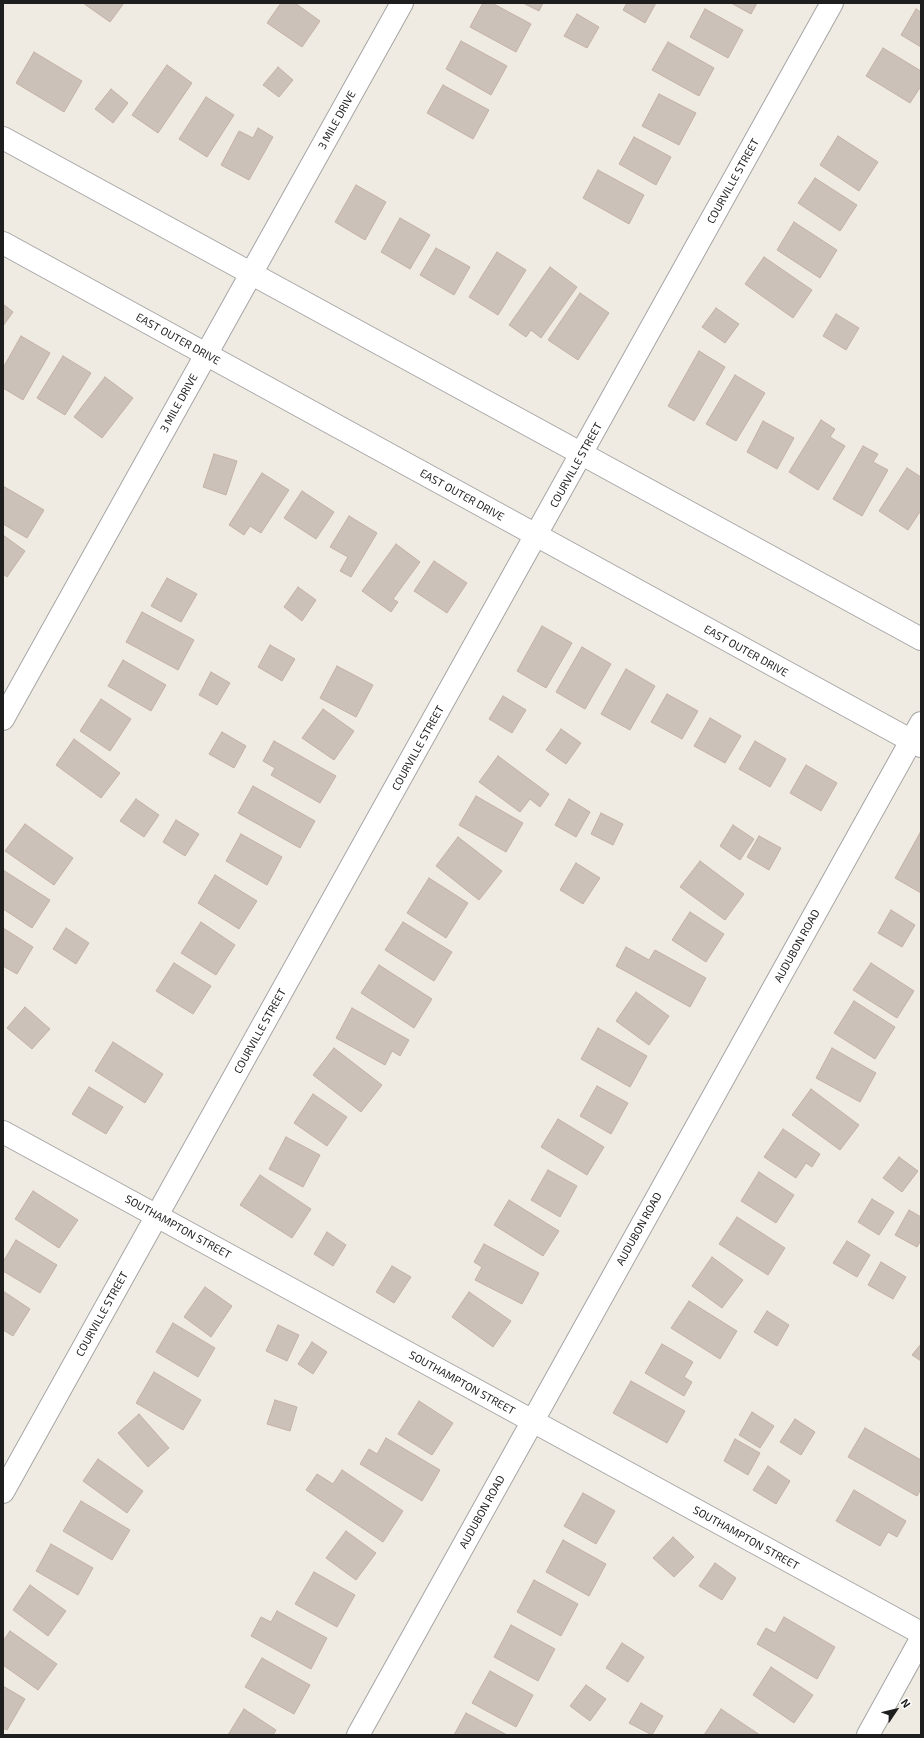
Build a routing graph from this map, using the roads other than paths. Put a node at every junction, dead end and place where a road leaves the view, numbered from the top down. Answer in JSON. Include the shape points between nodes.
{"nodes":[{"id":1,"x":402,"y":3,"type":"edge"},
{"id":2,"x":832,"y":3,"type":"edge"},
{"id":3,"x":3,"y":138,"type":"edge"},
{"id":4,"x":3,"y":243,"type":"edge"},
{"id":5,"x":252,"y":273,"type":"junction"},
{"id":6,"x":206,"y":354,"type":"junction"},
{"id":7,"x":582,"y":453,"type":"junction"},
{"id":8,"x":536,"y":536,"type":"junction"},
{"id":9,"x":921,"y":639,"type":"edge"},
{"id":10,"x":3,"y":719,"type":"edge"},
{"id":11,"x":918,"y":737,"type":"edge"},
{"id":12,"x":3,"y":1132,"type":"edge"},
{"id":13,"x":157,"y":1216,"type":"junction"},
{"id":14,"x":532,"y":1421,"type":"junction"},
{"id":15,"x":3,"y":1492,"type":"edge"},
{"id":16,"x":921,"y":1633,"type":"edge"},
{"id":17,"x":921,"y":1639,"type":"edge"},
{"id":18,"x":358,"y":1735,"type":"edge"},
{"id":19,"x":868,"y":1735,"type":"edge"}],
"edges":[{"from":1,"to":5,"type":"street","name":"3 MILE DRIVE"},
{"from":2,"to":7,"type":"street","name":"COURVILLE STREET"},
{"from":3,"to":5,"type":"street"},
{"from":4,"to":6,"type":"street","name":"EAST OUTER DRIVE"},
{"from":5,"to":6,"type":"street","name":"3 MILE DRIVE"},
{"from":5,"to":7,"type":"street"},
{"from":6,"to":8,"type":"street","name":"EAST OUTER DRIVE"},
{"from":6,"to":10,"type":"street","name":"3 MILE DRIVE"},
{"from":7,"to":8,"type":"street","name":"COURVILLE STREET"},
{"from":7,"to":9,"type":"street"},
{"from":8,"to":11,"type":"street","name":"EAST OUTER DRIVE"},
{"from":8,"to":13,"type":"street","name":"COURVILLE STREET"},
{"from":11,"to":14,"type":"street","name":"AUDUBON ROAD"},
{"from":12,"to":13,"type":"street","name":"SOUTHAMPTON STREET"},
{"from":13,"to":14,"type":"street","name":"SOUTHAMPTON STREET"},
{"from":13,"to":15,"type":"street","name":"COURVILLE STREET"},
{"from":14,"to":16,"type":"street","name":"SOUTHAMPTON STREET"},
{"from":14,"to":18,"type":"street","name":"AUDUBON ROAD"},
{"from":17,"to":19,"type":"street"}]}
